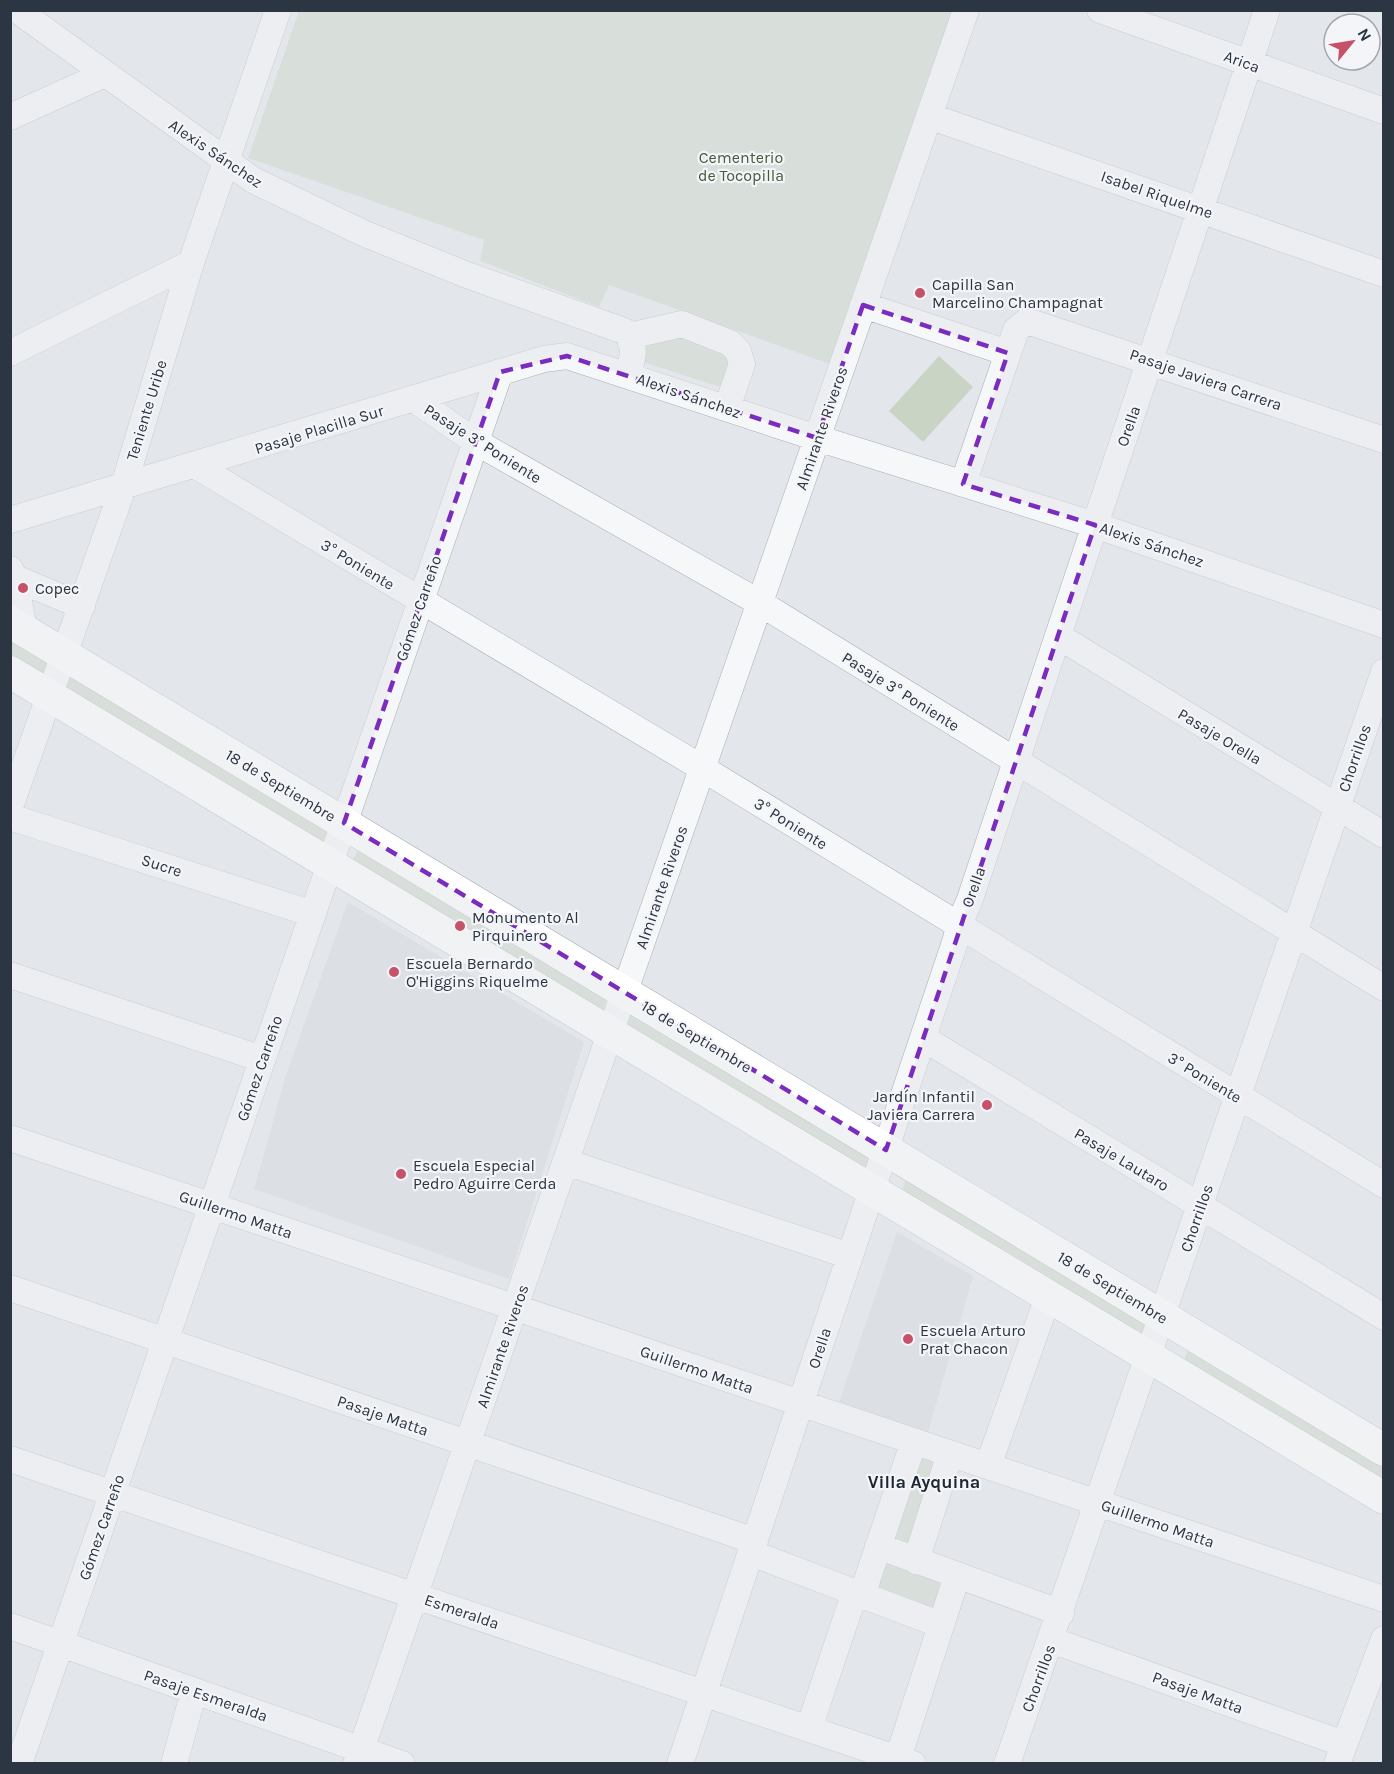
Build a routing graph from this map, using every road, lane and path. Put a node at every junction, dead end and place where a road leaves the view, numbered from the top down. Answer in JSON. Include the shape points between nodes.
{"nodes":[{"id":1,"x":17,"y":10,"type":"edge"},
{"id":2,"x":278,"y":10,"type":"edge"},
{"id":3,"x":966,"y":10,"type":"edge"},
{"id":4,"x":1100,"y":10,"type":"edge"},
{"id":5,"x":1267,"y":10,"type":"edge"},
{"id":6,"x":1249,"y":63,"type":"junction"},
{"id":7,"x":105,"y":75,"type":"junction"},
{"id":8,"x":1383,"y":111,"type":"edge"},
{"id":9,"x":929,"y":116,"type":"junction"},
{"id":10,"x":10,"y":117,"type":"edge"},
{"id":11,"x":224,"y":162,"type":"junction"},
{"id":12,"x":1200,"y":209,"type":"junction"},
{"id":13,"x":191,"y":263,"type":"junction"},
{"id":14,"x":1383,"y":274,"type":"edge"},
{"id":15,"x":863,"y":305,"type":"junction"},
{"id":16,"x":629,"y":336,"type":"junction"},
{"id":17,"x":10,"y":352,"type":"edge"},
{"id":18,"x":1008,"y":353,"type":"junction"},
{"id":19,"x":1150,"y":360,"type":"junction"},
{"id":20,"x":500,"y":372,"type":"junction"},
{"id":21,"x":628,"y":375,"type":"junction"},
{"id":22,"x":415,"y":400,"type":"junction"},
{"id":23,"x":727,"y":408,"type":"junction"},
{"id":24,"x":817,"y":438,"type":"junction"},
{"id":25,"x":1383,"y":440,"type":"edge"},
{"id":26,"x":476,"y":442,"type":"junction"},
{"id":27,"x":195,"y":466,"type":"junction"},
{"id":28,"x":963,"y":484,"type":"junction"},
{"id":29,"x":124,"y":485,"type":"junction"},
{"id":30,"x":10,"y":520,"type":"edge"},
{"id":31,"x":1095,"y":525,"type":"junction"},
{"id":32,"x":12,"y":576,"type":"edge"},
{"id":33,"x":421,"y":602,"type":"junction"},
{"id":34,"x":760,"y":603,"type":"junction"},
{"id":35,"x":82,"y":606,"type":"junction"},
{"id":36,"x":1383,"y":625,"type":"edge"},
{"id":37,"x":17,"y":626,"type":"edge"},
{"id":38,"x":1058,"y":636,"type":"junction"},
{"id":39,"x":65,"y":655,"type":"junction"},
{"id":40,"x":10,"y":672,"type":"edge"},
{"id":41,"x":1383,"y":672,"type":"edge"},
{"id":42,"x":51,"y":695,"type":"junction"},
{"id":43,"x":1378,"y":707,"type":"edge"},
{"id":44,"x":1016,"y":762,"type":"junction"},
{"id":45,"x":702,"y":768,"type":"junction"},
{"id":46,"x":10,"y":807,"type":"edge"},
{"id":47,"x":1337,"y":807,"type":"junction"},
{"id":48,"x":10,"y":817,"type":"edge"},
{"id":49,"x":344,"y":823,"type":"junction"},
{"id":50,"x":1383,"y":835,"type":"edge"},
{"id":51,"x":330,"y":864,"type":"junction"},
{"id":52,"x":313,"y":914,"type":"junction"},
{"id":53,"x":958,"y":927,"type":"junction"},
{"id":54,"x":1294,"y":932,"type":"junction"},
{"id":55,"x":10,"y":975,"type":"edge"},
{"id":56,"x":1383,"y":988,"type":"edge"},
{"id":57,"x":625,"y":991,"type":"junction"},
{"id":58,"x":611,"y":1032,"type":"junction"},
{"id":59,"x":923,"y":1038,"type":"junction"},
{"id":60,"x":262,"y":1059,"type":"junction"},
{"id":61,"x":1237,"y":1096,"type":"junction"},
{"id":62,"x":10,"y":1138,"type":"edge"},
{"id":63,"x":886,"y":1150,"type":"junction"},
{"id":64,"x":566,"y":1162,"type":"junction"},
{"id":65,"x":1383,"y":1185,"type":"edge"},
{"id":66,"x":872,"y":1191,"type":"junction"},
{"id":67,"x":212,"y":1206,"type":"junction"},
{"id":68,"x":1201,"y":1206,"type":"junction"},
{"id":69,"x":850,"y":1256,"type":"junction"},
{"id":70,"x":10,"y":1288,"type":"edge"},
{"id":71,"x":1048,"y":1297,"type":"junction"},
{"id":72,"x":515,"y":1308,"type":"junction"},
{"id":73,"x":1162,"y":1317,"type":"junction"},
{"id":74,"x":1383,"y":1317,"type":"edge"},
{"id":75,"x":165,"y":1341,"type":"junction"},
{"id":76,"x":1149,"y":1357,"type":"junction"},
{"id":77,"x":801,"y":1404,"type":"junction"},
{"id":78,"x":914,"y":1442,"type":"junction"},
{"id":79,"x":468,"y":1444,"type":"junction"},
{"id":80,"x":1383,"y":1450,"type":"edge"},
{"id":81,"x":950,"y":1454,"type":"junction"},
{"id":82,"x":10,"y":1459,"type":"edge"},
{"id":83,"x":988,"y":1466,"type":"junction"},
{"id":84,"x":112,"y":1493,"type":"junction"},
{"id":85,"x":1383,"y":1498,"type":"edge"},
{"id":86,"x":1098,"y":1503,"type":"junction"},
{"id":87,"x":878,"y":1546,"type":"junction"},
{"id":88,"x":753,"y":1547,"type":"junction"},
{"id":89,"x":916,"y":1561,"type":"junction"},
{"id":90,"x":957,"y":1576,"type":"junction"},
{"id":91,"x":859,"y":1593,"type":"junction"},
{"id":92,"x":415,"y":1595,"type":"junction"},
{"id":93,"x":1383,"y":1599,"type":"edge"},
{"id":94,"x":1061,"y":1613,"type":"junction"},
{"id":95,"x":941,"y":1625,"type":"junction"},
{"id":96,"x":10,"y":1626,"type":"edge"},
{"id":97,"x":1383,"y":1639,"type":"edge"},
{"id":98,"x":1051,"y":1640,"type":"junction"},
{"id":99,"x":60,"y":1644,"type":"junction"},
{"id":100,"x":194,"y":1691,"type":"junction"},
{"id":101,"x":704,"y":1693,"type":"junction"},
{"id":102,"x":809,"y":1728,"type":"junction"},
{"id":103,"x":1340,"y":1754,"type":"edge"},
{"id":104,"x":359,"y":1756,"type":"edge"},
{"id":105,"x":17,"y":1759,"type":"edge"},
{"id":106,"x":906,"y":1761,"type":"edge"},
{"id":107,"x":174,"y":1764,"type":"edge"},
{"id":108,"x":402,"y":1764,"type":"edge"},
{"id":109,"x":680,"y":1764,"type":"edge"},
{"id":110,"x":1007,"y":1764,"type":"edge"}],
"edges":[{"from":1,"to":7,"type":"street","name":"Alexis Sánchez"},
{"from":2,"to":11,"type":"street","name":"Teniente Uribe"},
{"from":3,"to":9,"type":"street","name":"Almirante Riveros"},
{"from":4,"to":6,"type":"street","name":"Arica"},
{"from":5,"to":6,"type":"street","name":"Orella"},
{"from":6,"to":8,"type":"street","name":"Arica"},
{"from":6,"to":12,"type":"street","name":"Orella"},
{"from":7,"to":10,"type":"street"},
{"from":7,"to":11,"type":"street","name":"Alexis Sánchez"},
{"from":9,"to":12,"type":"street","name":"Isabel Riquelme"},
{"from":9,"to":15,"type":"street","name":"Almirante Riveros"},
{"from":11,"to":13,"type":"street","name":"Teniente Uribe"},
{"from":11,"to":16,"type":"street","name":"Alexis Sánchez","via":[[363,233],[467,275],[615,326]]},
{"from":12,"to":14,"type":"street","name":"Isabel Riquelme"},
{"from":12,"to":19,"type":"street","name":"Orella"},
{"from":13,"to":17,"type":"street"},
{"from":13,"to":29,"type":"street","name":"Teniente Uribe"},
{"from":15,"to":18,"type":"street"},
{"from":15,"to":24,"type":"street","name":"Almirante Riveros"},
{"from":16,"to":21,"type":"street","name":"Alexis Sánchez","via":[[634,353]]},
{"from":16,"to":23,"type":"street","via":[[682,324],[730,343],[742,364]]},
{"from":18,"to":19,"type":"street","name":"Pasaje Javiera Carrera","via":[[1016,330],[1028,321]]},
{"from":18,"to":28,"type":"street"},
{"from":19,"to":25,"type":"street","name":"Pasaje Javiera Carrera"},
{"from":19,"to":31,"type":"street","name":"Orella"},
{"from":20,"to":21,"type":"street","name":"Pasaje Placilla Sur","via":[[560,356]]},
{"from":20,"to":22,"type":"street","name":"Pasaje Placilla Sur"},
{"from":20,"to":26,"type":"street","name":"Gómez Carreño"},
{"from":21,"to":23,"type":"street","name":"Alexis Sánchez"},
{"from":22,"to":26,"type":"street","name":"Pasaje 3° Poniente"},
{"from":22,"to":27,"type":"street","name":"Pasaje Placilla Sur"},
{"from":23,"to":24,"type":"street","name":"Alexis Sánchez"},
{"from":24,"to":28,"type":"street","name":"Alexis Sánchez"},
{"from":24,"to":34,"type":"street","name":"Almirante Riveros"},
{"from":26,"to":33,"type":"street","name":"Gómez Carreño"},
{"from":26,"to":34,"type":"street","name":"Pasaje 3° Poniente"},
{"from":27,"to":29,"type":"street","name":"Pasaje Placilla Sur"},
{"from":27,"to":33,"type":"street","name":"3° Poniente"},
{"from":28,"to":31,"type":"street","name":"Alexis Sánchez"},
{"from":29,"to":30,"type":"street","name":"Pasaje Placilla Sur"},
{"from":29,"to":35,"type":"street","name":"Teniente Uribe"},
{"from":31,"to":36,"type":"street","name":"Alexis Sánchez"},
{"from":31,"to":38,"type":"street","name":"Orella"},
{"from":32,"to":35,"type":"street"},
{"from":32,"to":37,"type":"street"},
{"from":33,"to":45,"type":"street","name":"3° Poniente"},
{"from":33,"to":49,"type":"street","name":"Gómez Carreño"},
{"from":34,"to":44,"type":"street","name":"Pasaje 3° Poniente"},
{"from":34,"to":45,"type":"street","name":"Almirante Riveros"},
{"from":35,"to":39,"type":"street","name":"Teniente Uribe"},
{"from":37,"to":39,"type":"main road","name":"18 de Septiembre"},
{"from":38,"to":44,"type":"street","name":"Orella"},
{"from":38,"to":47,"type":"street","name":"Pasaje Orella"},
{"from":39,"to":42,"type":"street","name":"Teniente Uribe"},
{"from":39,"to":49,"type":"main road","name":"18 de Septiembre"},
{"from":40,"to":42,"type":"main road"},
{"from":41,"to":43,"type":"street","name":"Chorrillos"},
{"from":42,"to":46,"type":"street","name":"Teniente Uribe"},
{"from":42,"to":51,"type":"main road"},
{"from":43,"to":47,"type":"street","name":"Chorrillos"},
{"from":44,"to":53,"type":"street","name":"Orella"},
{"from":44,"to":54,"type":"street","name":"Pasaje 3° Poniente"},
{"from":45,"to":53,"type":"street","name":"3° Poniente"},
{"from":45,"to":57,"type":"street","name":"Almirante Riveros"},
{"from":47,"to":50,"type":"street","name":"Pasaje Orella"},
{"from":47,"to":54,"type":"street","name":"Chorrillos"},
{"from":48,"to":52,"type":"street","name":"Sucre"},
{"from":49,"to":51,"type":"street","name":"Gómez Carreño"},
{"from":49,"to":57,"type":"main road","name":"18 de Septiembre"},
{"from":51,"to":52,"type":"street","name":"Gómez Carreño"},
{"from":51,"to":58,"type":"main road"},
{"from":52,"to":60,"type":"street","name":"Gómez Carreño"},
{"from":53,"to":59,"type":"street","name":"Orella"},
{"from":53,"to":61,"type":"street","name":"3° Poniente"},
{"from":54,"to":56,"type":"street","name":"Pasaje 3° Poniente"},
{"from":54,"to":61,"type":"street","name":"Chorrillos"},
{"from":55,"to":60,"type":"street"},
{"from":57,"to":58,"type":"street","name":"Almirante Riveros"},
{"from":57,"to":63,"type":"main road","name":"18 de Septiembre"},
{"from":58,"to":64,"type":"street","name":"Almirante Riveros"},
{"from":58,"to":66,"type":"main road"},
{"from":59,"to":63,"type":"street","name":"Orella"},
{"from":59,"to":68,"type":"street","name":"Pasaje Lautaro"},
{"from":60,"to":67,"type":"street","name":"Gómez Carreño"},
{"from":61,"to":65,"type":"street","name":"3° Poniente"},
{"from":61,"to":68,"type":"street","name":"Chorrillos"},
{"from":62,"to":67,"type":"street","name":"Guillermo Matta"},
{"from":63,"to":66,"type":"street","name":"Orella"},
{"from":63,"to":73,"type":"main road","name":"18 de Septiembre"},
{"from":64,"to":69,"type":"street"},
{"from":64,"to":72,"type":"street","name":"Almirante Riveros"},
{"from":66,"to":69,"type":"street","name":"Orella"},
{"from":66,"to":71,"type":"main road"},
{"from":67,"to":72,"type":"street","name":"Guillermo Matta"},
{"from":67,"to":75,"type":"street","name":"Gómez Carreño"},
{"from":68,"to":73,"type":"street","name":"Chorrillos"},
{"from":68,"to":74,"type":"street","name":"Pasaje Lautaro"},
{"from":69,"to":77,"type":"street","name":"Orella"},
{"from":70,"to":75,"type":"street","name":"Pasaje Matta"},
{"from":71,"to":76,"type":"main road"},
{"from":71,"to":83,"type":"street"},
{"from":72,"to":77,"type":"street","name":"Guillermo Matta"},
{"from":72,"to":79,"type":"street","name":"Almirante Riveros"},
{"from":73,"to":76,"type":"street","name":"Chorrillos"},
{"from":73,"to":80,"type":"main road","name":"18 de Septiembre"},
{"from":75,"to":79,"type":"street","name":"Pasaje Matta"},
{"from":75,"to":84,"type":"street","name":"Gómez Carreño"},
{"from":76,"to":85,"type":"main road"},
{"from":76,"to":86,"type":"street","name":"Chorrillos"},
{"from":77,"to":78,"type":"street","name":"Guillermo Matta"},
{"from":77,"to":88,"type":"street","name":"Orella"},
{"from":78,"to":81,"type":"street","name":"Guillermo Matta"},
{"from":78,"to":87,"type":"street"},
{"from":79,"to":88,"type":"street","name":"Pasaje Matta"},
{"from":79,"to":92,"type":"street","name":"Almirante Riveros"},
{"from":81,"to":83,"type":"street","name":"Guillermo Matta"},
{"from":81,"to":89,"type":"street"},
{"from":82,"to":84,"type":"street","name":"Esmeralda"},
{"from":83,"to":86,"type":"street","name":"Guillermo Matta"},
{"from":84,"to":92,"type":"street","name":"Esmeralda"},
{"from":84,"to":99,"type":"street","name":"Gómez Carreño"},
{"from":86,"to":93,"type":"street","name":"Guillermo Matta"},
{"from":86,"to":94,"type":"street","name":"Chorrillos"},
{"from":87,"to":89,"type":"street"},
{"from":87,"to":91,"type":"street"},
{"from":88,"to":91,"type":"street","name":"Pasaje Matta"},
{"from":88,"to":101,"type":"street","name":"Orella"},
{"from":89,"to":90,"type":"street"},
{"from":90,"to":94,"type":"street"},
{"from":90,"to":95,"type":"street"},
{"from":91,"to":95,"type":"street","name":"Pasaje Matta"},
{"from":91,"to":102,"type":"street"},
{"from":92,"to":101,"type":"street","name":"Esmeralda"},
{"from":92,"to":104,"type":"street","name":"Almirante Riveros"},
{"from":94,"to":98,"type":"street","name":"Chorrillos"},
{"from":95,"to":106,"type":"street"},
{"from":96,"to":99,"type":"street","name":"Pasaje Esmeralda"},
{"from":97,"to":103,"type":"street"},
{"from":98,"to":103,"type":"street","name":"Pasaje Matta"},
{"from":98,"to":110,"type":"street","name":"Chorrillos"},
{"from":99,"to":100,"type":"street","name":"Pasaje Esmeralda"},
{"from":99,"to":105,"type":"street","name":"Gómez Carreño"},
{"from":100,"to":104,"type":"street","name":"Pasaje Esmeralda"},
{"from":100,"to":107,"type":"street"},
{"from":101,"to":102,"type":"street","name":"Esmeralda"},
{"from":101,"to":109,"type":"street","name":"Orella"},
{"from":102,"to":106,"type":"street","name":"Esmeralda"},
{"from":104,"to":108,"type":"street","name":"Pasaje Esmeralda"}]}
